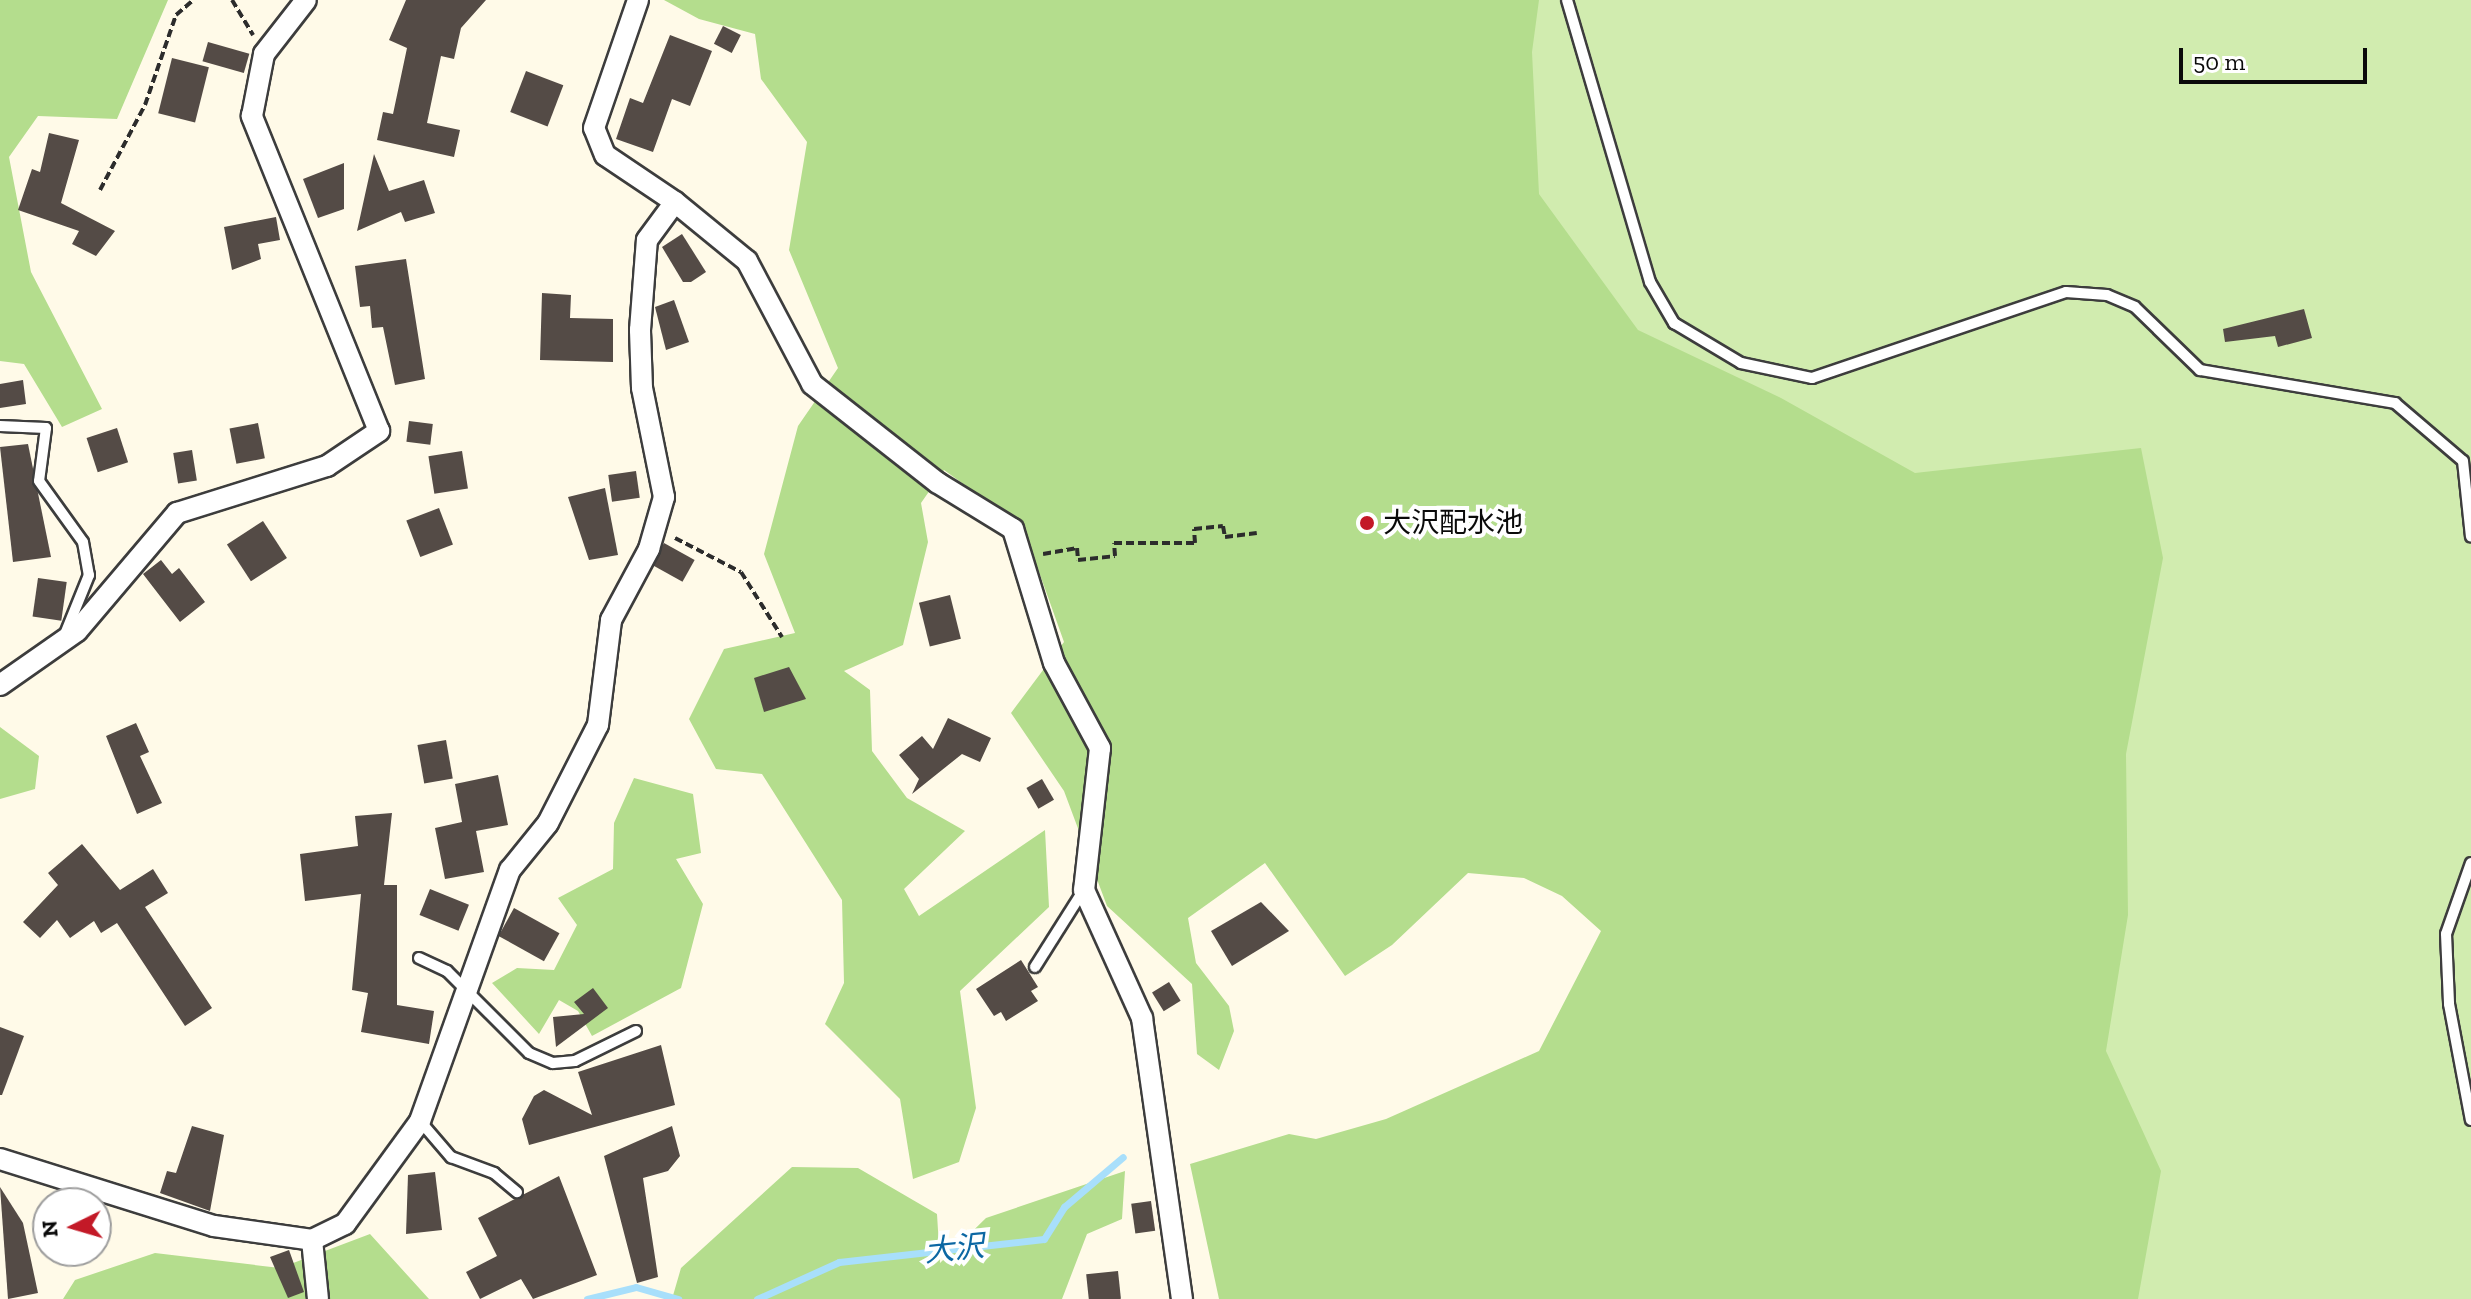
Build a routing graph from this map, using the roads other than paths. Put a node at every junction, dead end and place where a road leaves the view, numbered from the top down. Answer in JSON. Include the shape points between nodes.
{"nodes":[{"id":1,"x":306,"y":0,"type":"edge"},
{"id":2,"x":638,"y":0,"type":"edge"},
{"id":3,"x":1567,"y":0,"type":"edge"},
{"id":4,"x":675,"y":202,"type":"junction"},
{"id":5,"x":0,"y":426,"type":"edge"},
{"id":6,"x":2471,"y":537,"type":"edge"},
{"id":7,"x":62,"y":640,"type":"junction"},
{"id":8,"x":0,"y":685,"type":"edge"},
{"id":9,"x":2471,"y":863,"type":"edge"},
{"id":10,"x":1084,"y":890,"type":"junction"},
{"id":11,"x":419,"y":958,"type":"dead end"},
{"id":12,"x":1035,"y":967,"type":"dead end"},
{"id":13,"x":469,"y":988,"type":"junction"},
{"id":14,"x":636,"y":1031,"type":"dead end"},
{"id":15,"x":2471,"y":1120,"type":"edge"},
{"id":16,"x":420,"y":1121,"type":"junction"},
{"id":17,"x":0,"y":1159,"type":"edge"},
{"id":18,"x":517,"y":1192,"type":"dead end"},
{"id":19,"x":312,"y":1240,"type":"junction"},
{"id":20,"x":318,"y":1299,"type":"edge"},
{"id":21,"x":1182,"y":1299,"type":"edge"}],
"edges":[{"from":1,"to":7,"type":"street","via":[[264,54],[252,116],[379,431],[327,466],[177,513]]},
{"from":2,"to":4,"type":"street","via":[[594,128],[605,155]]},
{"from":3,"to":6,"type":"lane","via":[[1650,282],[1674,323],[1741,363],[1812,378],[2066,292],[2107,295],[2135,307],[2200,370],[2395,403],[2463,461]]},
{"from":4,"to":10,"type":"street","via":[[747,261],[812,384],[938,483],[1013,529],[1054,663],[1100,748]]},
{"from":4,"to":13,"type":"street","via":[[647,240],[640,330],[642,388],[664,497],[655,528],[611,620],[598,725],[548,823],[510,870]]},
{"from":5,"to":7,"type":"lane","via":[[46,428],[39,481],[83,542],[89,575]]},
{"from":7,"to":8,"type":"street"},
{"from":9,"to":15,"type":"lane","via":[[2446,934],[2449,1004]]},
{"from":10,"to":12,"type":"lane"},
{"from":10,"to":21,"type":"street","via":[[1142,1018]]},
{"from":11,"to":13,"type":"lane"},
{"from":13,"to":14,"type":"lane","via":[[529,1053],[553,1063],[575,1061]]},
{"from":13,"to":16,"type":"street"},
{"from":16,"to":18,"type":"lane","via":[[451,1157],[494,1173]]},
{"from":16,"to":19,"type":"street","via":[[345,1224]]},
{"from":17,"to":19,"type":"street","via":[[214,1226]]},
{"from":19,"to":20,"type":"street"}]}
